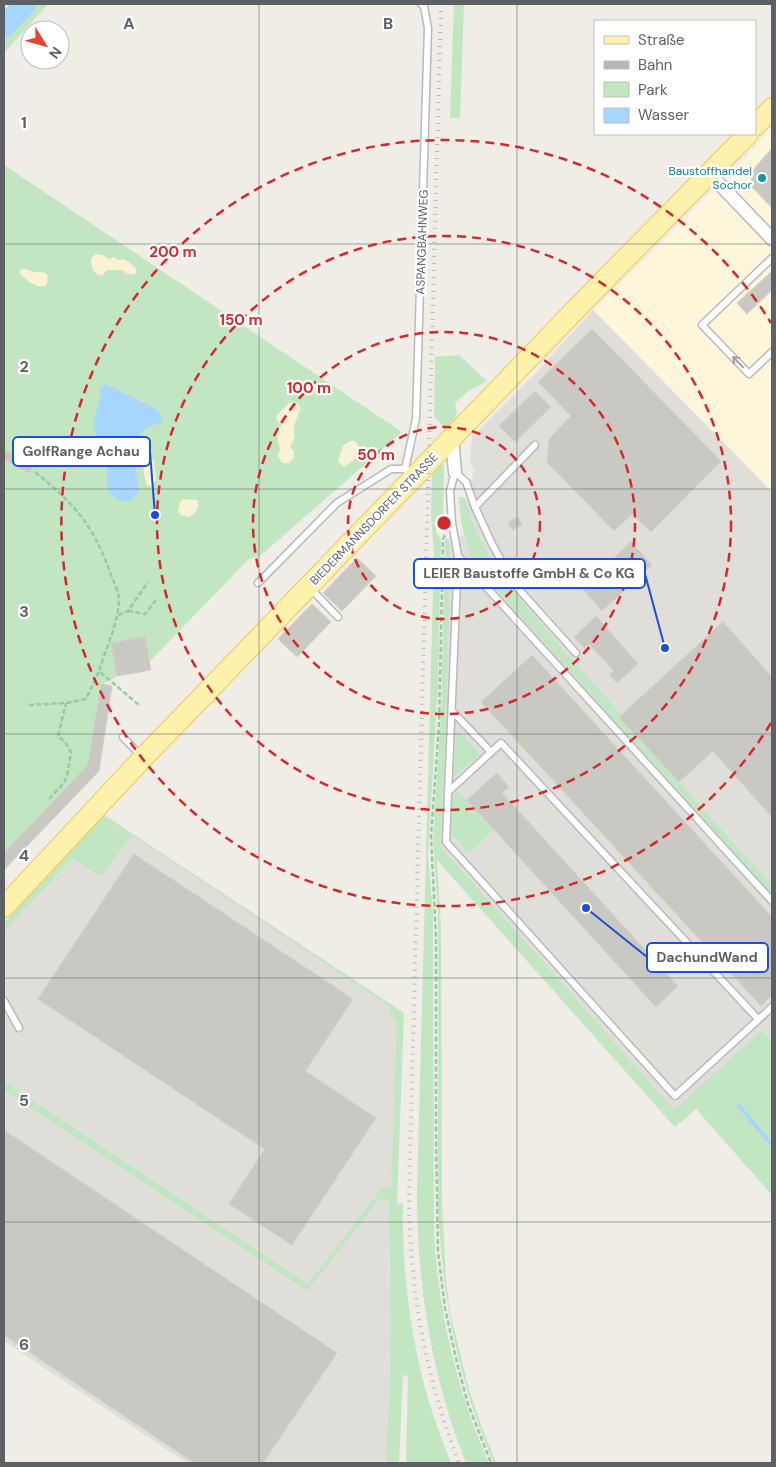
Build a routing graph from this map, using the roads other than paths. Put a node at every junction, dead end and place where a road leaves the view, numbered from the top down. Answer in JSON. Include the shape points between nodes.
{"nodes":[{"id":1,"x":421,"y":4,"type":"edge"},
{"id":2,"x":772,"y":108,"type":"edge"},
{"id":3,"x":756,"y":125,"type":"edge"},
{"id":4,"x":747,"y":135,"type":"edge"},
{"id":5,"x":710,"y":174,"type":"junction"},
{"id":6,"x":772,"y":239,"type":"edge"},
{"id":7,"x":772,"y":258,"type":"edge"},
{"id":8,"x":772,"y":352,"type":"edge"},
{"id":9,"x":452,"y":438,"type":"junction"},
{"id":10,"x":535,"y":445,"type":"dead end"},
{"id":11,"x":456,"y":472,"type":"junction"},
{"id":12,"x":409,"y":473,"type":"junction"},
{"id":13,"x":475,"y":507,"type":"junction"},
{"id":14,"x":458,"y":556,"type":"junction"},
{"id":15,"x":258,"y":583,"type":"dead end"},
{"id":16,"x":308,"y":587,"type":"junction"},
{"id":17,"x":338,"y":617,"type":"dead end"},
{"id":18,"x":576,"y":653,"type":"dead end"},
{"id":19,"x":452,"y":711,"type":"junction"},
{"id":20,"x":123,"y":737,"type":"dead end"},
{"id":21,"x":491,"y":752,"type":"junction"},
{"id":22,"x":143,"y":758,"type":"junction"},
{"id":23,"x":448,"y":792,"type":"junction"},
{"id":24,"x":772,"y":901,"type":"edge"},
{"id":25,"x":4,"y":907,"type":"edge"},
{"id":26,"x":4,"y":1001,"type":"edge"},
{"id":27,"x":772,"y":1007,"type":"edge"},
{"id":28,"x":758,"y":1020,"type":"junction"},
{"id":29,"x":19,"y":1028,"type":"dead end"}],
"edges":[{"from":1,"to":12,"type":"lane","name":"ASPANGBAHNWEG","via":[[428,28],[416,419]]},
{"from":2,"to":3,"type":"main road"},
{"from":4,"to":5,"type":"main road","name":"BIEDERMANNSDORFER STRASSE"},
{"from":5,"to":6,"type":"street"},
{"from":5,"to":9,"type":"main road","name":"BIEDERMANNSDORFER STRASSE"},
{"from":8,"to":7,"type":"lane","one_way":true,"via":[[749,374],[702,326]]},
{"from":9,"to":11,"type":"street"},
{"from":9,"to":12,"type":"main road","name":"BIEDERMANNSDORFER STRASSE"},
{"from":10,"to":13,"type":"lane"},
{"from":11,"to":13,"type":"lane","via":[[466,482]]},
{"from":11,"to":14,"type":"lane","via":[[450,491]]},
{"from":12,"to":15,"type":"lane","via":[[391,469],[337,503]]},
{"from":12,"to":16,"type":"main road","name":"BIEDERMANNSDORFER STRASSE"},
{"from":13,"to":18,"type":"lane","via":[[515,584]]},
{"from":14,"to":19,"type":"lane"},
{"from":14,"to":24,"type":"lane"},
{"from":16,"to":17,"type":"lane"},
{"from":16,"to":22,"type":"main road","name":"BIEDERMANNSDORFER STRASSE"},
{"from":19,"to":21,"type":"lane"},
{"from":19,"to":23,"type":"lane"},
{"from":20,"to":22,"type":"lane"},
{"from":21,"to":23,"type":"lane"},
{"from":21,"to":28,"type":"lane","via":[[501,742]]},
{"from":22,"to":25,"type":"main road","name":"BIEDERMANNSDORFER STRASSE"},
{"from":23,"to":28,"type":"lane","via":[[446,842],[674,1096]]},
{"from":26,"to":29,"type":"lane"},
{"from":27,"to":28,"type":"lane"}]}
